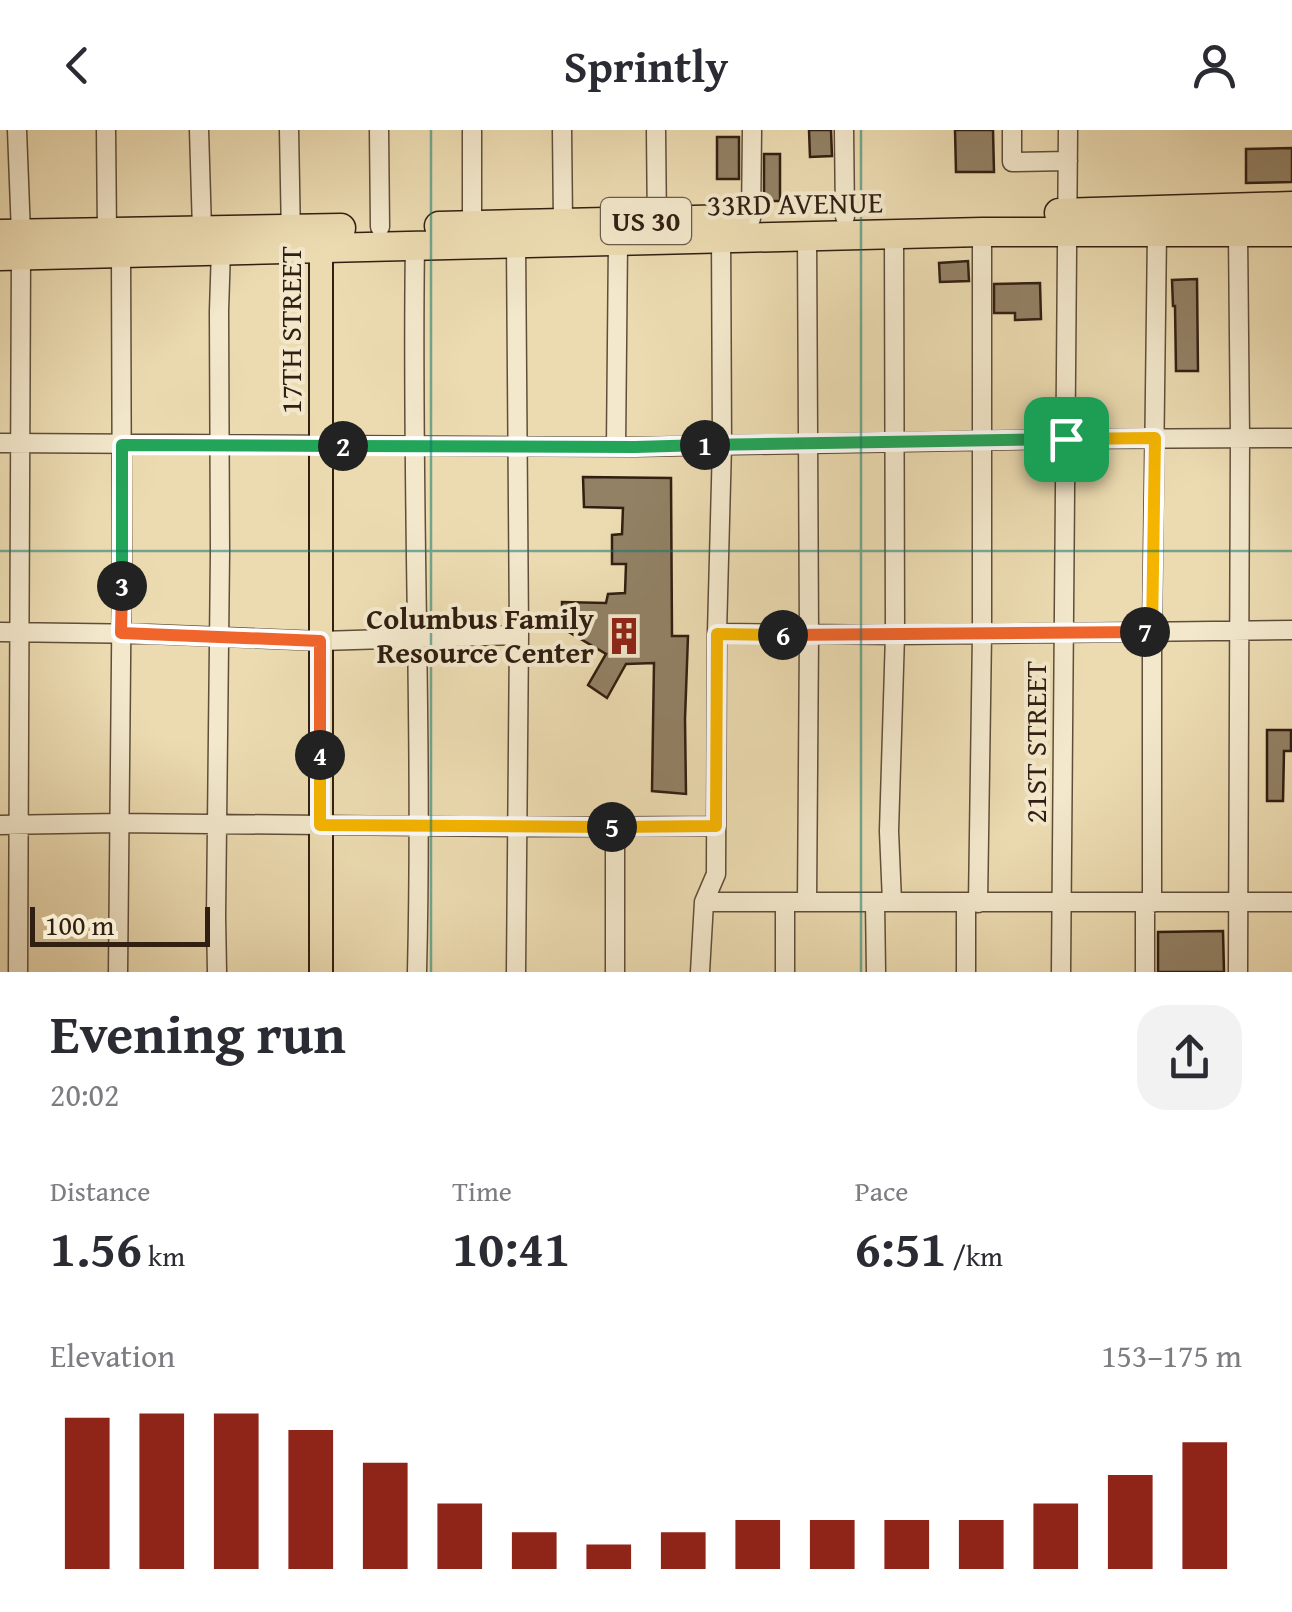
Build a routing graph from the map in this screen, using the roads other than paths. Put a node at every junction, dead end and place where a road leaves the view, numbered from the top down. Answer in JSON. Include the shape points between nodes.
{"nodes":[{"id":1,"x":17,"y":130,"type":"edge"},
{"id":2,"x":106,"y":130,"type":"edge"},
{"id":3,"x":199,"y":130,"type":"edge"},
{"id":4,"x":290,"y":130,"type":"edge"},
{"id":5,"x":380,"y":130,"type":"edge"},
{"id":6,"x":472,"y":130,"type":"edge"},
{"id":7,"x":562,"y":130,"type":"edge"},
{"id":8,"x":656,"y":130,"type":"edge"},
{"id":9,"x":752,"y":130,"type":"edge"},
{"id":10,"x":844,"y":130,"type":"edge"},
{"id":11,"x":1012,"y":130,"type":"edge"},
{"id":12,"x":1068,"y":130,"type":"edge"},
{"id":13,"x":1068,"y":161,"type":"junction"},
{"id":14,"x":1292,"y":206,"type":"edge"},
{"id":15,"x":845,"y":217,"type":"junction"},
{"id":16,"x":752,"y":219,"type":"junction"},
{"id":17,"x":1068,"y":222,"type":"junction"},
{"id":18,"x":563,"y":223,"type":"junction"},
{"id":19,"x":472,"y":225,"type":"junction"},
{"id":20,"x":380,"y":227,"type":"junction"},
{"id":21,"x":720,"y":229,"type":"junction"},
{"id":22,"x":657,"y":230,"type":"junction"},
{"id":23,"x":982,"y":232,"type":"junction"},
{"id":24,"x":1157,"y":232,"type":"junction"},
{"id":25,"x":1292,"y":232,"type":"edge"},
{"id":26,"x":1238,"y":233,"type":"junction"},
{"id":27,"x":894,"y":235,"type":"junction"},
{"id":28,"x":807,"y":236,"type":"junction"},
{"id":29,"x":320,"y":238,"type":"junction"},
{"id":30,"x":291,"y":239,"type":"junction"},
{"id":31,"x":212,"y":240,"type":"junction"},
{"id":32,"x":618,"y":241,"type":"junction"},
{"id":33,"x":114,"y":242,"type":"junction"},
{"id":34,"x":10,"y":244,"type":"edge"},
{"id":35,"x":516,"y":244,"type":"junction"},
{"id":36,"x":415,"y":245,"type":"junction"},
{"id":37,"x":1155,"y":438,"type":"junction"},
{"id":38,"x":1240,"y":438,"type":"junction"},
{"id":39,"x":1292,"y":438,"type":"edge"},
{"id":40,"x":1066,"y":439,"type":"junction"},
{"id":41,"x":982,"y":440,"type":"junction"},
{"id":42,"x":896,"y":441,"type":"junction"},
{"id":43,"x":0,"y":443,"type":"edge"},
{"id":44,"x":809,"y":443,"type":"junction"},
{"id":45,"x":21,"y":444,"type":"junction"},
{"id":46,"x":722,"y":444,"type":"junction"},
{"id":47,"x":122,"y":445,"type":"junction"},
{"id":48,"x":220,"y":445,"type":"junction"},
{"id":49,"x":320,"y":445,"type":"junction"},
{"id":50,"x":518,"y":446,"type":"junction"},
{"id":51,"x":416,"y":447,"type":"junction"},
{"id":52,"x":616,"y":447,"type":"junction"},
{"id":53,"x":1292,"y":630,"type":"edge"},
{"id":54,"x":1240,"y":631,"type":"junction"},
{"id":55,"x":0,"y":632,"type":"edge"},
{"id":56,"x":20,"y":632,"type":"junction"},
{"id":57,"x":1064,"y":632,"type":"junction"},
{"id":58,"x":1152,"y":632,"type":"junction"},
{"id":59,"x":121,"y":633,"type":"junction"},
{"id":60,"x":519,"y":634,"type":"junction"},
{"id":61,"x":717,"y":634,"type":"junction"},
{"id":62,"x":982,"y":634,"type":"junction"},
{"id":63,"x":895,"y":635,"type":"junction"},
{"id":64,"x":219,"y":636,"type":"junction"},
{"id":65,"x":809,"y":636,"type":"junction"},
{"id":66,"x":418,"y":638,"type":"junction"},
{"id":67,"x":320,"y":641,"type":"junction"},
{"id":68,"x":118,"y":823,"type":"junction"},
{"id":69,"x":218,"y":824,"type":"junction"},
{"id":70,"x":9,"y":825,"type":"edge"},
{"id":71,"x":320,"y":825,"type":"junction"},
{"id":72,"x":418,"y":826,"type":"junction"},
{"id":73,"x":716,"y":826,"type":"junction"},
{"id":74,"x":516,"y":827,"type":"junction"},
{"id":75,"x":615,"y":827,"type":"junction"},
{"id":76,"x":704,"y":902,"type":"junction"},
{"id":77,"x":785,"y":902,"type":"junction"},
{"id":78,"x":807,"y":902,"type":"junction"},
{"id":79,"x":883,"y":902,"type":"junction"},
{"id":80,"x":1062,"y":902,"type":"junction"},
{"id":81,"x":1292,"y":902,"type":"edge"},
{"id":82,"x":972,"y":903,"type":"junction"},
{"id":83,"x":1149,"y":903,"type":"junction"},
{"id":84,"x":1237,"y":903,"type":"junction"},
{"id":85,"x":18,"y":972,"type":"edge"},
{"id":86,"x":118,"y":972,"type":"edge"},
{"id":87,"x":217,"y":972,"type":"edge"},
{"id":88,"x":321,"y":972,"type":"edge"},
{"id":89,"x":416,"y":972,"type":"edge"},
{"id":90,"x":516,"y":972,"type":"edge"},
{"id":91,"x":615,"y":972,"type":"edge"},
{"id":92,"x":700,"y":972,"type":"edge"},
{"id":93,"x":786,"y":972,"type":"edge"},
{"id":94,"x":876,"y":972,"type":"edge"},
{"id":95,"x":966,"y":972,"type":"edge"},
{"id":96,"x":1061,"y":972,"type":"edge"},
{"id":97,"x":1145,"y":972,"type":"edge"},
{"id":98,"x":1238,"y":972,"type":"edge"}],
"edges":[{"from":1,"to":34,"type":"street"},
{"from":2,"to":33,"type":"street"},
{"from":3,"to":31,"type":"street"},
{"from":4,"to":30,"type":"street","name":"17TH STREET"},
{"from":5,"to":20,"type":"street"},
{"from":6,"to":19,"type":"street"},
{"from":7,"to":18,"type":"street"},
{"from":8,"to":22,"type":"street"},
{"from":9,"to":16,"type":"street"},
{"from":10,"to":15,"type":"street"},
{"from":11,"to":13,"type":"street","via":[[1012,162]]},
{"from":12,"to":13,"type":"street","name":"21ST STREET"},
{"from":13,"to":17,"type":"street","name":"21ST STREET"},
{"from":14,"to":17,"type":"highway","name":"33RD AVENUE","number":"US 30"},
{"from":15,"to":16,"type":"highway","name":"33RD AVENUE","number":"US 30"},
{"from":15,"to":17,"type":"highway","name":"33RD AVENUE","number":"US 30"},
{"from":16,"to":21,"type":"highway","name":"33RD AVENUE","number":"US 30"},
{"from":17,"to":23,"type":"highway","name":"33RD AVENUE","number":"US 30"},
{"from":17,"to":24,"type":"highway","name":"33RD AVENUE","number":"US 30"},
{"from":17,"to":40,"type":"street","name":"21ST STREET"},
{"from":18,"to":19,"type":"highway","name":"33RD AVENUE","number":"US 30"},
{"from":18,"to":22,"type":"highway","name":"33RD AVENUE","number":"US 30"},
{"from":19,"to":20,"type":"highway","name":"33RD AVENUE","number":"US 30"},
{"from":20,"to":29,"type":"highway","name":"33RD AVENUE","number":"US 30"},
{"from":21,"to":22,"type":"highway","name":"33RD AVENUE","number":"US 30"},
{"from":21,"to":28,"type":"highway","name":"33RD AVENUE","number":"US 30"},
{"from":21,"to":46,"type":"street"},
{"from":22,"to":32,"type":"highway","name":"33RD AVENUE","number":"US 30"},
{"from":23,"to":27,"type":"highway","name":"33RD AVENUE","number":"US 30"},
{"from":23,"to":41,"type":"street"},
{"from":24,"to":26,"type":"highway","name":"33RD AVENUE","number":"US 30"},
{"from":24,"to":37,"type":"street"},
{"from":25,"to":26,"type":"highway","name":"33RD AVENUE","number":"US 30"},
{"from":26,"to":38,"type":"street"},
{"from":27,"to":28,"type":"highway","name":"33RD AVENUE","number":"US 30"},
{"from":27,"to":42,"type":"street"},
{"from":28,"to":44,"type":"street"},
{"from":29,"to":30,"type":"highway","name":"33RD AVENUE","number":"US 30"},
{"from":29,"to":36,"type":"highway","name":"33RD AVENUE","number":"US 30"},
{"from":29,"to":49,"type":"main road","name":"17TH STREET"},
{"from":30,"to":31,"type":"highway","name":"33RD AVENUE","number":"US 30"},
{"from":31,"to":33,"type":"highway","name":"33RD AVENUE","number":"US 30"},
{"from":31,"to":48,"type":"street"},
{"from":32,"to":35,"type":"highway","name":"33RD AVENUE","number":"US 30"},
{"from":32,"to":52,"type":"street"},
{"from":33,"to":34,"type":"highway","name":"33RD AVENUE","number":"US 30"},
{"from":33,"to":47,"type":"street"},
{"from":34,"to":45,"type":"street"},
{"from":35,"to":36,"type":"highway","name":"33RD AVENUE","number":"US 30"},
{"from":35,"to":50,"type":"street"},
{"from":36,"to":51,"type":"street"},
{"from":37,"to":38,"type":"street"},
{"from":37,"to":40,"type":"street"},
{"from":37,"to":58,"type":"street"},
{"from":38,"to":39,"type":"street"},
{"from":38,"to":54,"type":"street"},
{"from":40,"to":41,"type":"street"},
{"from":40,"to":57,"type":"street","name":"21ST STREET"},
{"from":41,"to":42,"type":"street"},
{"from":41,"to":62,"type":"street"},
{"from":42,"to":44,"type":"street"},
{"from":42,"to":63,"type":"street"},
{"from":43,"to":45,"type":"street"},
{"from":44,"to":46,"type":"street"},
{"from":44,"to":65,"type":"street"},
{"from":45,"to":47,"type":"street"},
{"from":45,"to":56,"type":"street"},
{"from":46,"to":52,"type":"street"},
{"from":46,"to":61,"type":"street"},
{"from":47,"to":48,"type":"street"},
{"from":47,"to":59,"type":"street"},
{"from":48,"to":49,"type":"street"},
{"from":48,"to":64,"type":"street"},
{"from":49,"to":51,"type":"street"},
{"from":49,"to":67,"type":"main road","name":"17TH STREET"},
{"from":50,"to":51,"type":"street"},
{"from":50,"to":52,"type":"street"},
{"from":50,"to":60,"type":"street"},
{"from":51,"to":66,"type":"street"},
{"from":53,"to":54,"type":"street"},
{"from":54,"to":58,"type":"street"},
{"from":54,"to":84,"type":"street"},
{"from":55,"to":56,"type":"street"},
{"from":56,"to":59,"type":"street"},
{"from":56,"to":70,"type":"street"},
{"from":57,"to":58,"type":"street"},
{"from":57,"to":62,"type":"street"},
{"from":57,"to":80,"type":"street","name":"21ST STREET"},
{"from":58,"to":83,"type":"street"},
{"from":59,"to":64,"type":"street"},
{"from":59,"to":68,"type":"street"},
{"from":60,"to":66,"type":"street"},
{"from":60,"to":74,"type":"street"},
{"from":61,"to":65,"type":"street"},
{"from":61,"to":73,"type":"street"},
{"from":62,"to":63,"type":"street"},
{"from":62,"to":82,"type":"street"},
{"from":63,"to":65,"type":"street"},
{"from":63,"to":79,"type":"street"},
{"from":64,"to":67,"type":"street"},
{"from":64,"to":69,"type":"street"},
{"from":65,"to":78,"type":"street"},
{"from":66,"to":67,"type":"street"},
{"from":66,"to":72,"type":"street"},
{"from":67,"to":71,"type":"main road","name":"17TH STREET"},
{"from":68,"to":69,"type":"street"},
{"from":68,"to":70,"type":"street"},
{"from":68,"to":86,"type":"street"},
{"from":69,"to":71,"type":"street"},
{"from":69,"to":87,"type":"street"},
{"from":70,"to":85,"type":"street"},
{"from":71,"to":72,"type":"street"},
{"from":71,"to":88,"type":"main road","name":"17TH STREET"},
{"from":72,"to":74,"type":"street"},
{"from":72,"to":89,"type":"street"},
{"from":73,"to":75,"type":"street"},
{"from":73,"to":76,"type":"street","via":[[716,874]]},
{"from":74,"to":75,"type":"street"},
{"from":74,"to":90,"type":"street"},
{"from":75,"to":91,"type":"street"},
{"from":76,"to":77,"type":"street"},
{"from":76,"to":92,"type":"street"},
{"from":77,"to":78,"type":"street"},
{"from":77,"to":93,"type":"street"},
{"from":78,"to":79,"type":"street"},
{"from":79,"to":82,"type":"street"},
{"from":79,"to":94,"type":"street"},
{"from":80,"to":82,"type":"street"},
{"from":80,"to":83,"type":"street"},
{"from":80,"to":96,"type":"street","name":"21ST STREET"},
{"from":81,"to":84,"type":"street"},
{"from":82,"to":95,"type":"street"},
{"from":83,"to":84,"type":"street"},
{"from":83,"to":97,"type":"street"},
{"from":84,"to":98,"type":"street"}]}
